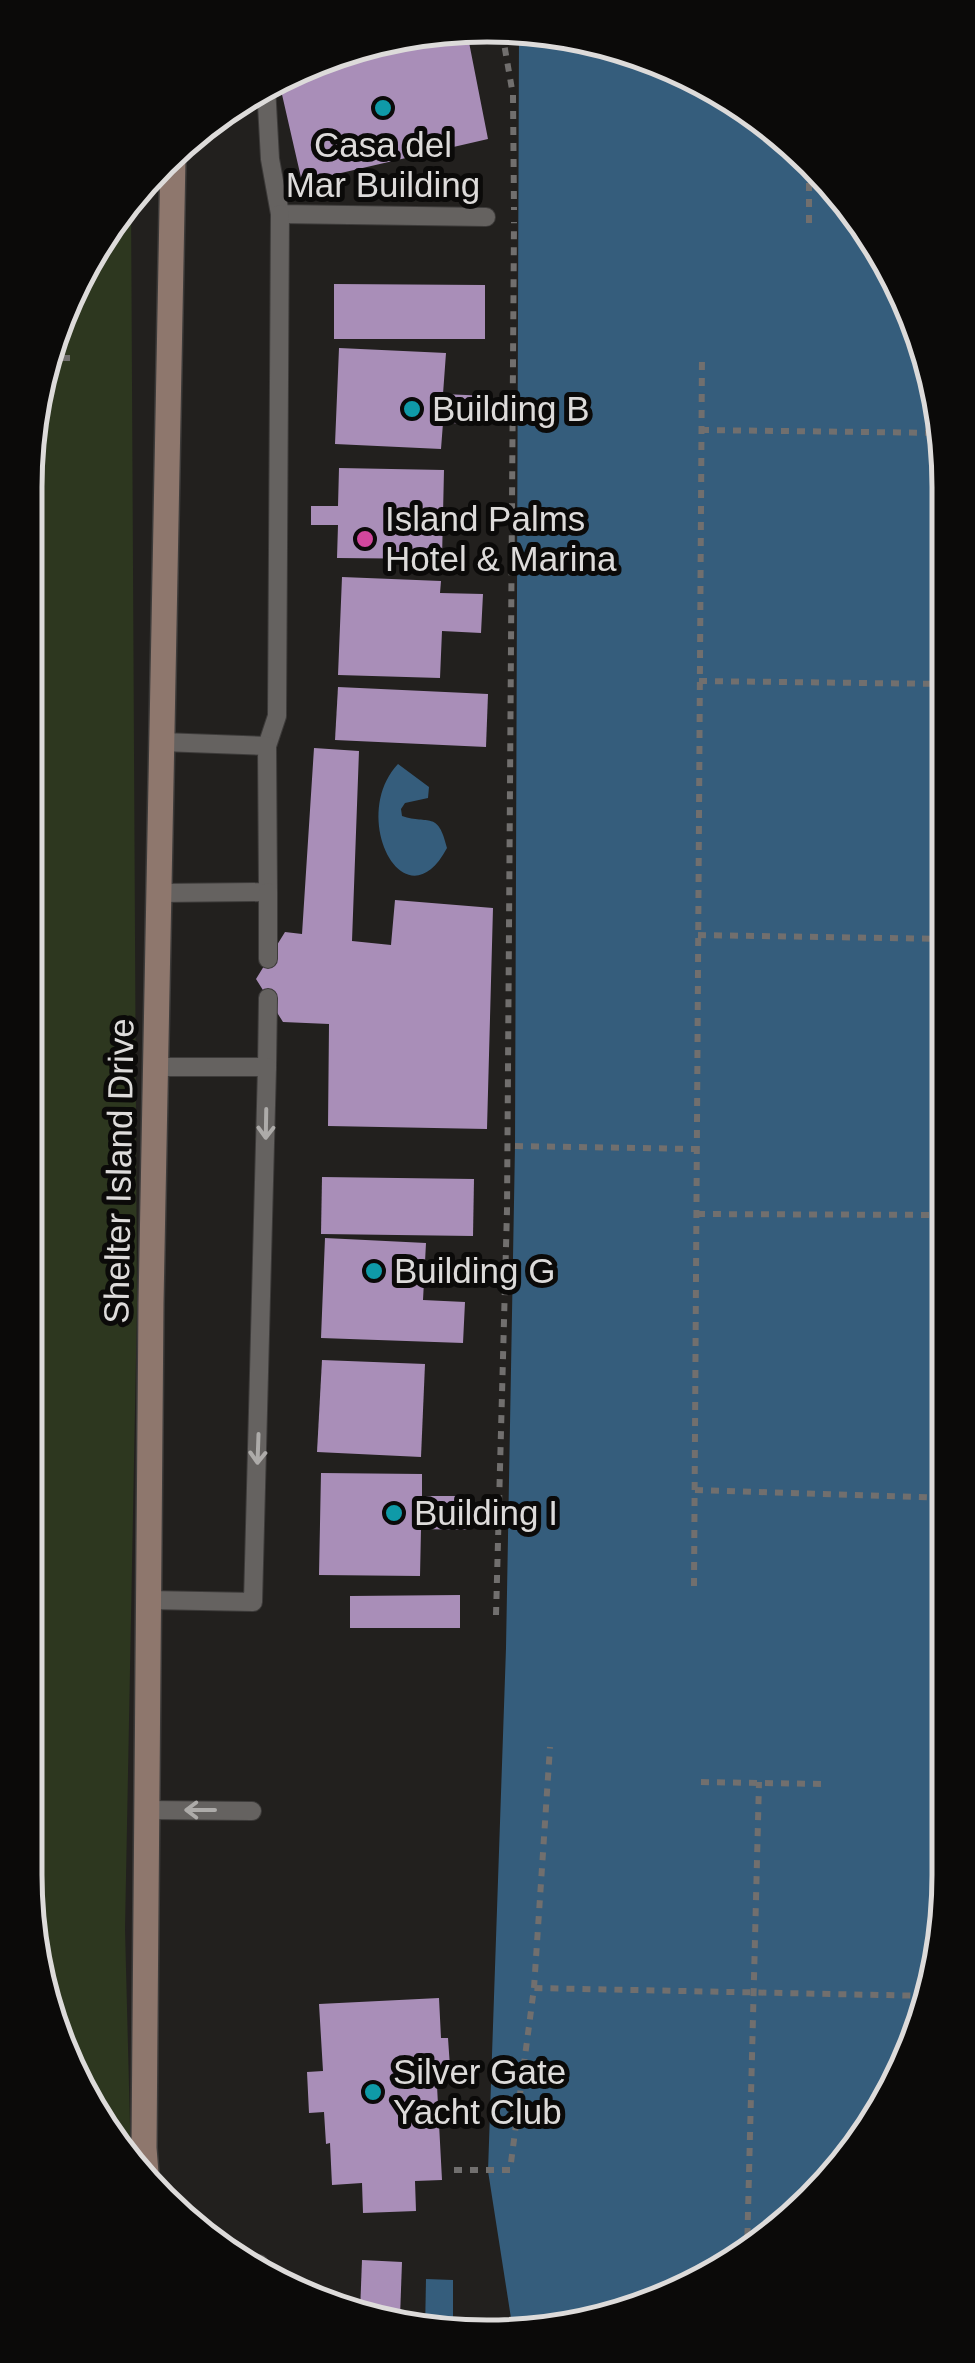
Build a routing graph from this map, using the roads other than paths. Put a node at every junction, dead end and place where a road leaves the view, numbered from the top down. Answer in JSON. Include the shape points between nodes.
{"nodes":[{"id":1,"x":267,"y":101,"type":"edge"},
{"id":2,"x":174,"y":172,"type":"edge"},
{"id":3,"x":280,"y":214,"type":"junction"},
{"id":4,"x":486,"y":217,"type":"dead end"},
{"id":5,"x":162,"y":742,"type":"junction"},
{"id":6,"x":266,"y":746,"type":"junction"},
{"id":7,"x":268,"y":892,"type":"junction"},
{"id":8,"x":160,"y":893,"type":"junction"},
{"id":9,"x":268,"y":959,"type":"dead end"},
{"id":10,"x":268,"y":998,"type":"dead end"},
{"id":11,"x":156,"y":1066,"type":"junction"},
{"id":12,"x":267,"y":1068,"type":"junction"},
{"id":13,"x":149,"y":1600,"type":"junction"},
{"id":14,"x":148,"y":1810,"type":"junction"},
{"id":15,"x":252,"y":1811,"type":"dead end"},
{"id":16,"x":146,"y":2160,"type":"edge"}],
"edges":[{"from":1,"to":3,"type":"lane"},
{"from":2,"to":5,"type":"street","name":"Shelter Island Drive"},
{"from":3,"to":4,"type":"lane"},
{"from":3,"to":6,"type":"lane","via":[[278,716]]},
{"from":5,"to":6,"type":"lane"},
{"from":5,"to":8,"type":"street","name":"Shelter Island Drive"},
{"from":6,"to":7,"type":"lane"},
{"from":7,"to":8,"type":"lane"},
{"from":7,"to":9,"type":"lane"},
{"from":8,"to":11,"type":"street","name":"Shelter Island Drive"},
{"from":10,"to":12,"type":"lane"},
{"from":11,"to":12,"type":"lane"},
{"from":11,"to":13,"type":"street","name":"Shelter Island Drive"},
{"from":12,"to":13,"type":"lane","one_way":true,"via":[[252,1602]]},
{"from":13,"to":14,"type":"street","name":"Shelter Island Drive"},
{"from":15,"to":14,"type":"lane","one_way":true},
{"from":14,"to":16,"type":"street","name":"Shelter Island Drive"}]}
